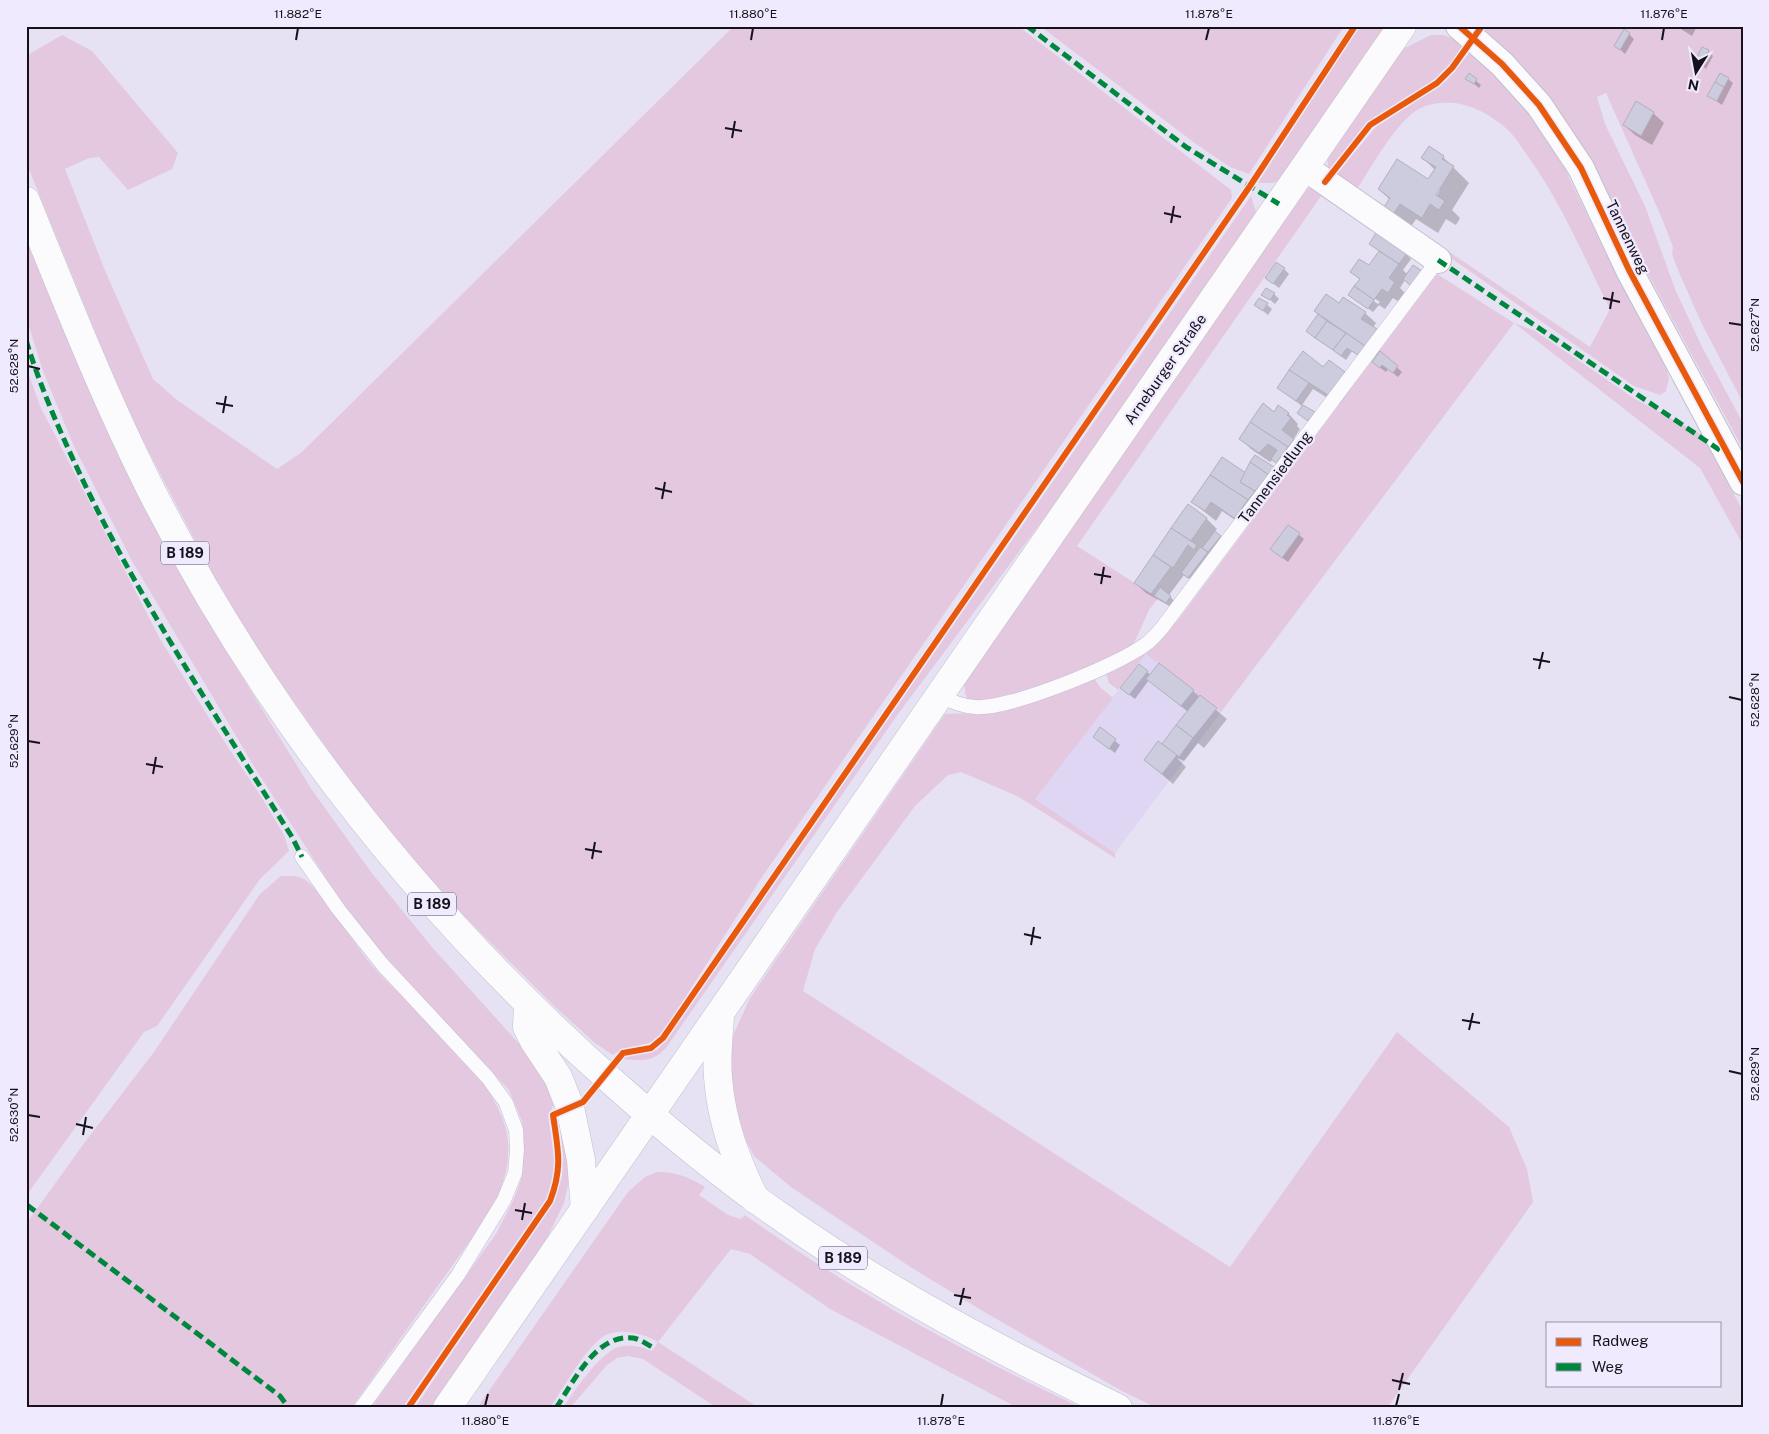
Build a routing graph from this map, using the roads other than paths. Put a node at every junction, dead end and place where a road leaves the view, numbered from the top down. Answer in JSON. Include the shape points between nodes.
{"nodes":[{"id":1,"x":1402,"y":26,"type":"edge"},
{"id":2,"x":1459,"y":26,"type":"edge"},
{"id":3,"x":1304,"y":167,"type":"junction"},
{"id":4,"x":26,"y":201,"type":"edge"},
{"id":5,"x":1438,"y":260,"type":"joint"},
{"id":6,"x":1743,"y":482,"type":"edge"},
{"id":7,"x":934,"y":704,"type":"junction"},
{"id":8,"x":302,"y":857,"type":"dead end"},
{"id":9,"x":528,"y":1005,"type":"junction"},
{"id":10,"x":720,"y":1016,"type":"junction"},
{"id":11,"x":651,"y":1116,"type":"junction"},
{"id":12,"x":755,"y":1199,"type":"junction"},
{"id":13,"x":585,"y":1209,"type":"junction"},
{"id":14,"x":361,"y":1408,"type":"edge"},
{"id":15,"x":447,"y":1408,"type":"edge"},
{"id":16,"x":1118,"y":1408,"type":"edge"}],
"edges":[{"from":1,"to":3,"type":"main road","name":"Arneburger Straße"},
{"from":2,"to":6,"type":"street","name":"Tannenweg","via":[[1502,64],[1539,105],[1581,168],[1629,270]]},
{"from":3,"to":5,"type":"street","name":"Tannensiedlung"},
{"from":3,"to":7,"type":"main road","name":"Arneburger Straße"},
{"from":4,"to":9,"type":"main road","number":"B 189","via":[[126,438],[179,542],[230,630],[282,712],[390,854]]},
{"from":5,"to":7,"type":"lane","name":"Tannensiedlung","via":[[1162,628],[1146,644],[1104,667],[1016,702],[976,707]]},
{"from":7,"to":10,"type":"main road","name":"Arneburger Straße"},
{"from":8,"to":14,"type":"lane","via":[[382,964],[488,1078],[506,1103],[516,1130],[515,1173],[504,1200],[458,1275]]},
{"from":9,"to":11,"type":"main road","number":"B 189"},
{"from":9,"to":13,"type":"main road","via":[[527,1027],[558,1077],[570,1107],[581,1160]]},
{"from":10,"to":11,"type":"main road","name":"Arneburger Straße"},
{"from":10,"to":12,"type":"main road","via":[[718,1076],[722,1110],[738,1163]]},
{"from":11,"to":12,"type":"main road","number":"B 189"},
{"from":11,"to":13,"type":"main road","name":"Arneburger Straße"},
{"from":12,"to":16,"type":"main road","number":"B 189","via":[[894,1291],[978,1338]]},
{"from":13,"to":15,"type":"main road","name":"Arneburger Straße"}]}
